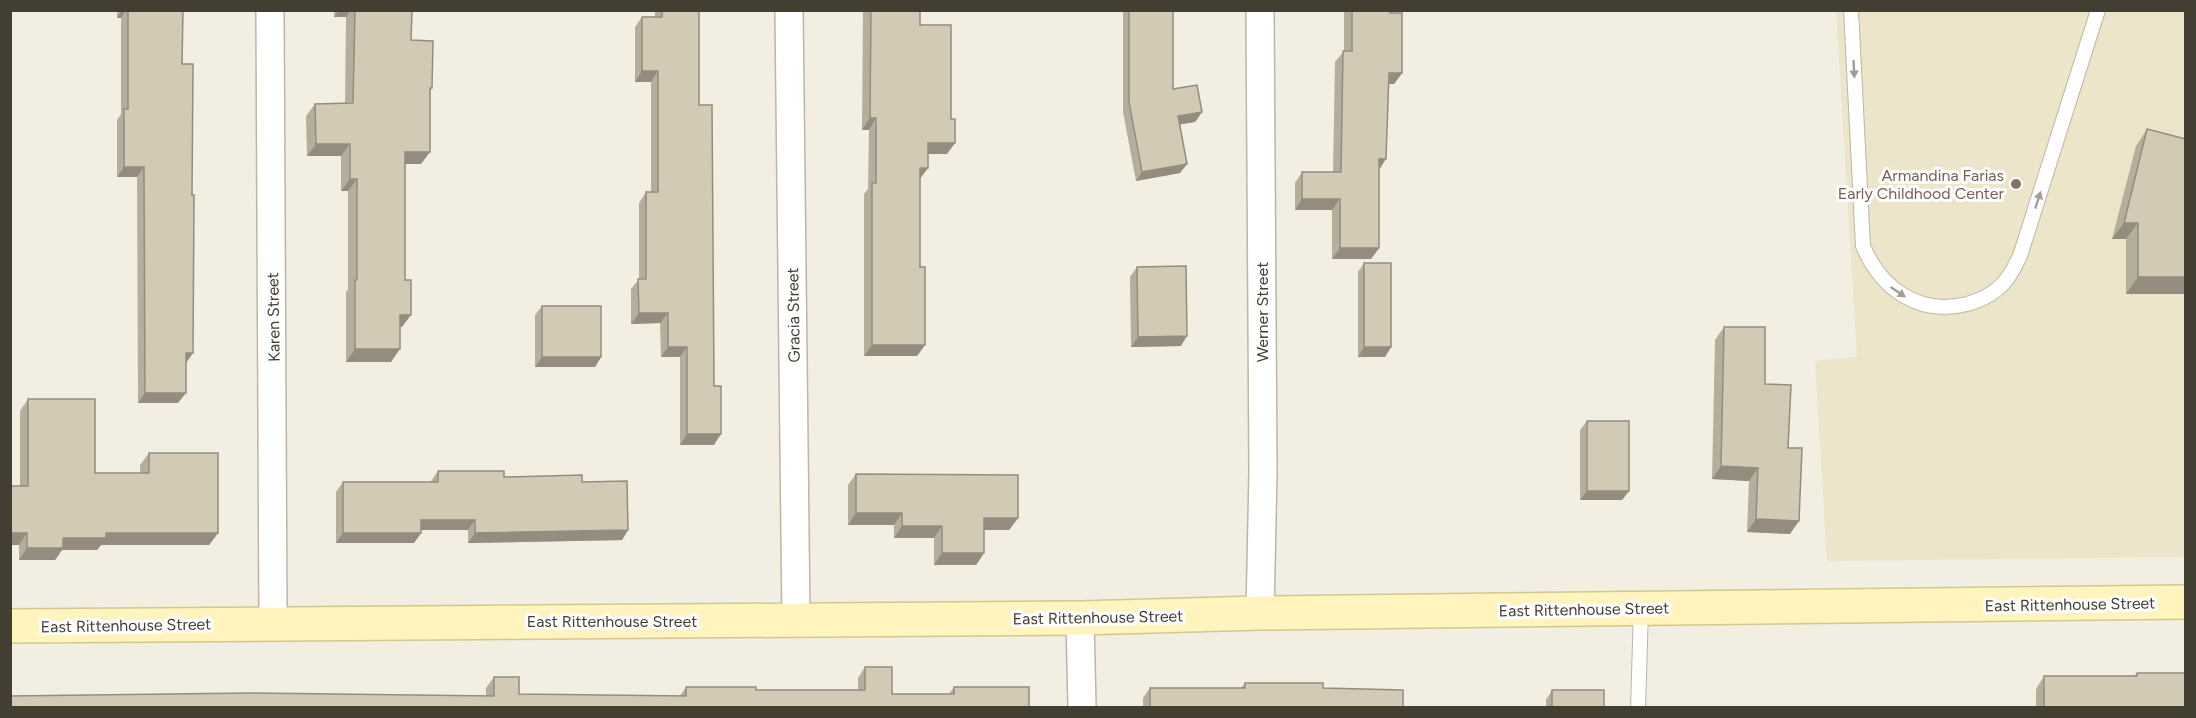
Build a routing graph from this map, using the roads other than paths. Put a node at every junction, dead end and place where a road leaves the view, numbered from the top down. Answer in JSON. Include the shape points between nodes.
{"nodes":[{"id":1,"x":270,"y":10,"type":"edge"},
{"id":2,"x":789,"y":10,"type":"edge"},
{"id":3,"x":1260,"y":10,"type":"edge"},
{"id":4,"x":1851,"y":10,"type":"edge"},
{"id":5,"x":2098,"y":10,"type":"edge"},
{"id":6,"x":2186,"y":602,"type":"edge"},
{"id":7,"x":1641,"y":609,"type":"junction"},
{"id":8,"x":1260,"y":613,"type":"junction"},
{"id":9,"x":1080,"y":618,"type":"junction"},
{"id":10,"x":796,"y":620,"type":"junction"},
{"id":11,"x":273,"y":623,"type":"junction"},
{"id":12,"x":10,"y":626,"type":"edge"},
{"id":13,"x":1082,"y":708,"type":"edge"},
{"id":14,"x":1638,"y":708,"type":"edge"}],
"edges":[{"from":1,"to":11,"type":"street","name":"Karen Street"},
{"from":2,"to":10,"type":"street","name":"Gracia Street"},
{"from":3,"to":8,"type":"street","name":"Werner Street"},
{"from":4,"to":5,"type":"lane","one_way":true,"via":[[1863,246],[1882,281],[1915,302],[1934,307],[1954,307],[1991,294],[2006,281],[2020,256]]},
{"from":6,"to":7,"type":"street","name":"East Rittenhouse Street"},
{"from":7,"to":8,"type":"street","name":"East Rittenhouse Street"},
{"from":7,"to":14,"type":"lane"},
{"from":8,"to":9,"type":"street","name":"East Rittenhouse Street"},
{"from":9,"to":10,"type":"street","name":"East Rittenhouse Street"},
{"from":9,"to":13,"type":"street"},
{"from":10,"to":11,"type":"street","name":"East Rittenhouse Street"},
{"from":11,"to":12,"type":"street","name":"East Rittenhouse Street"}]}
